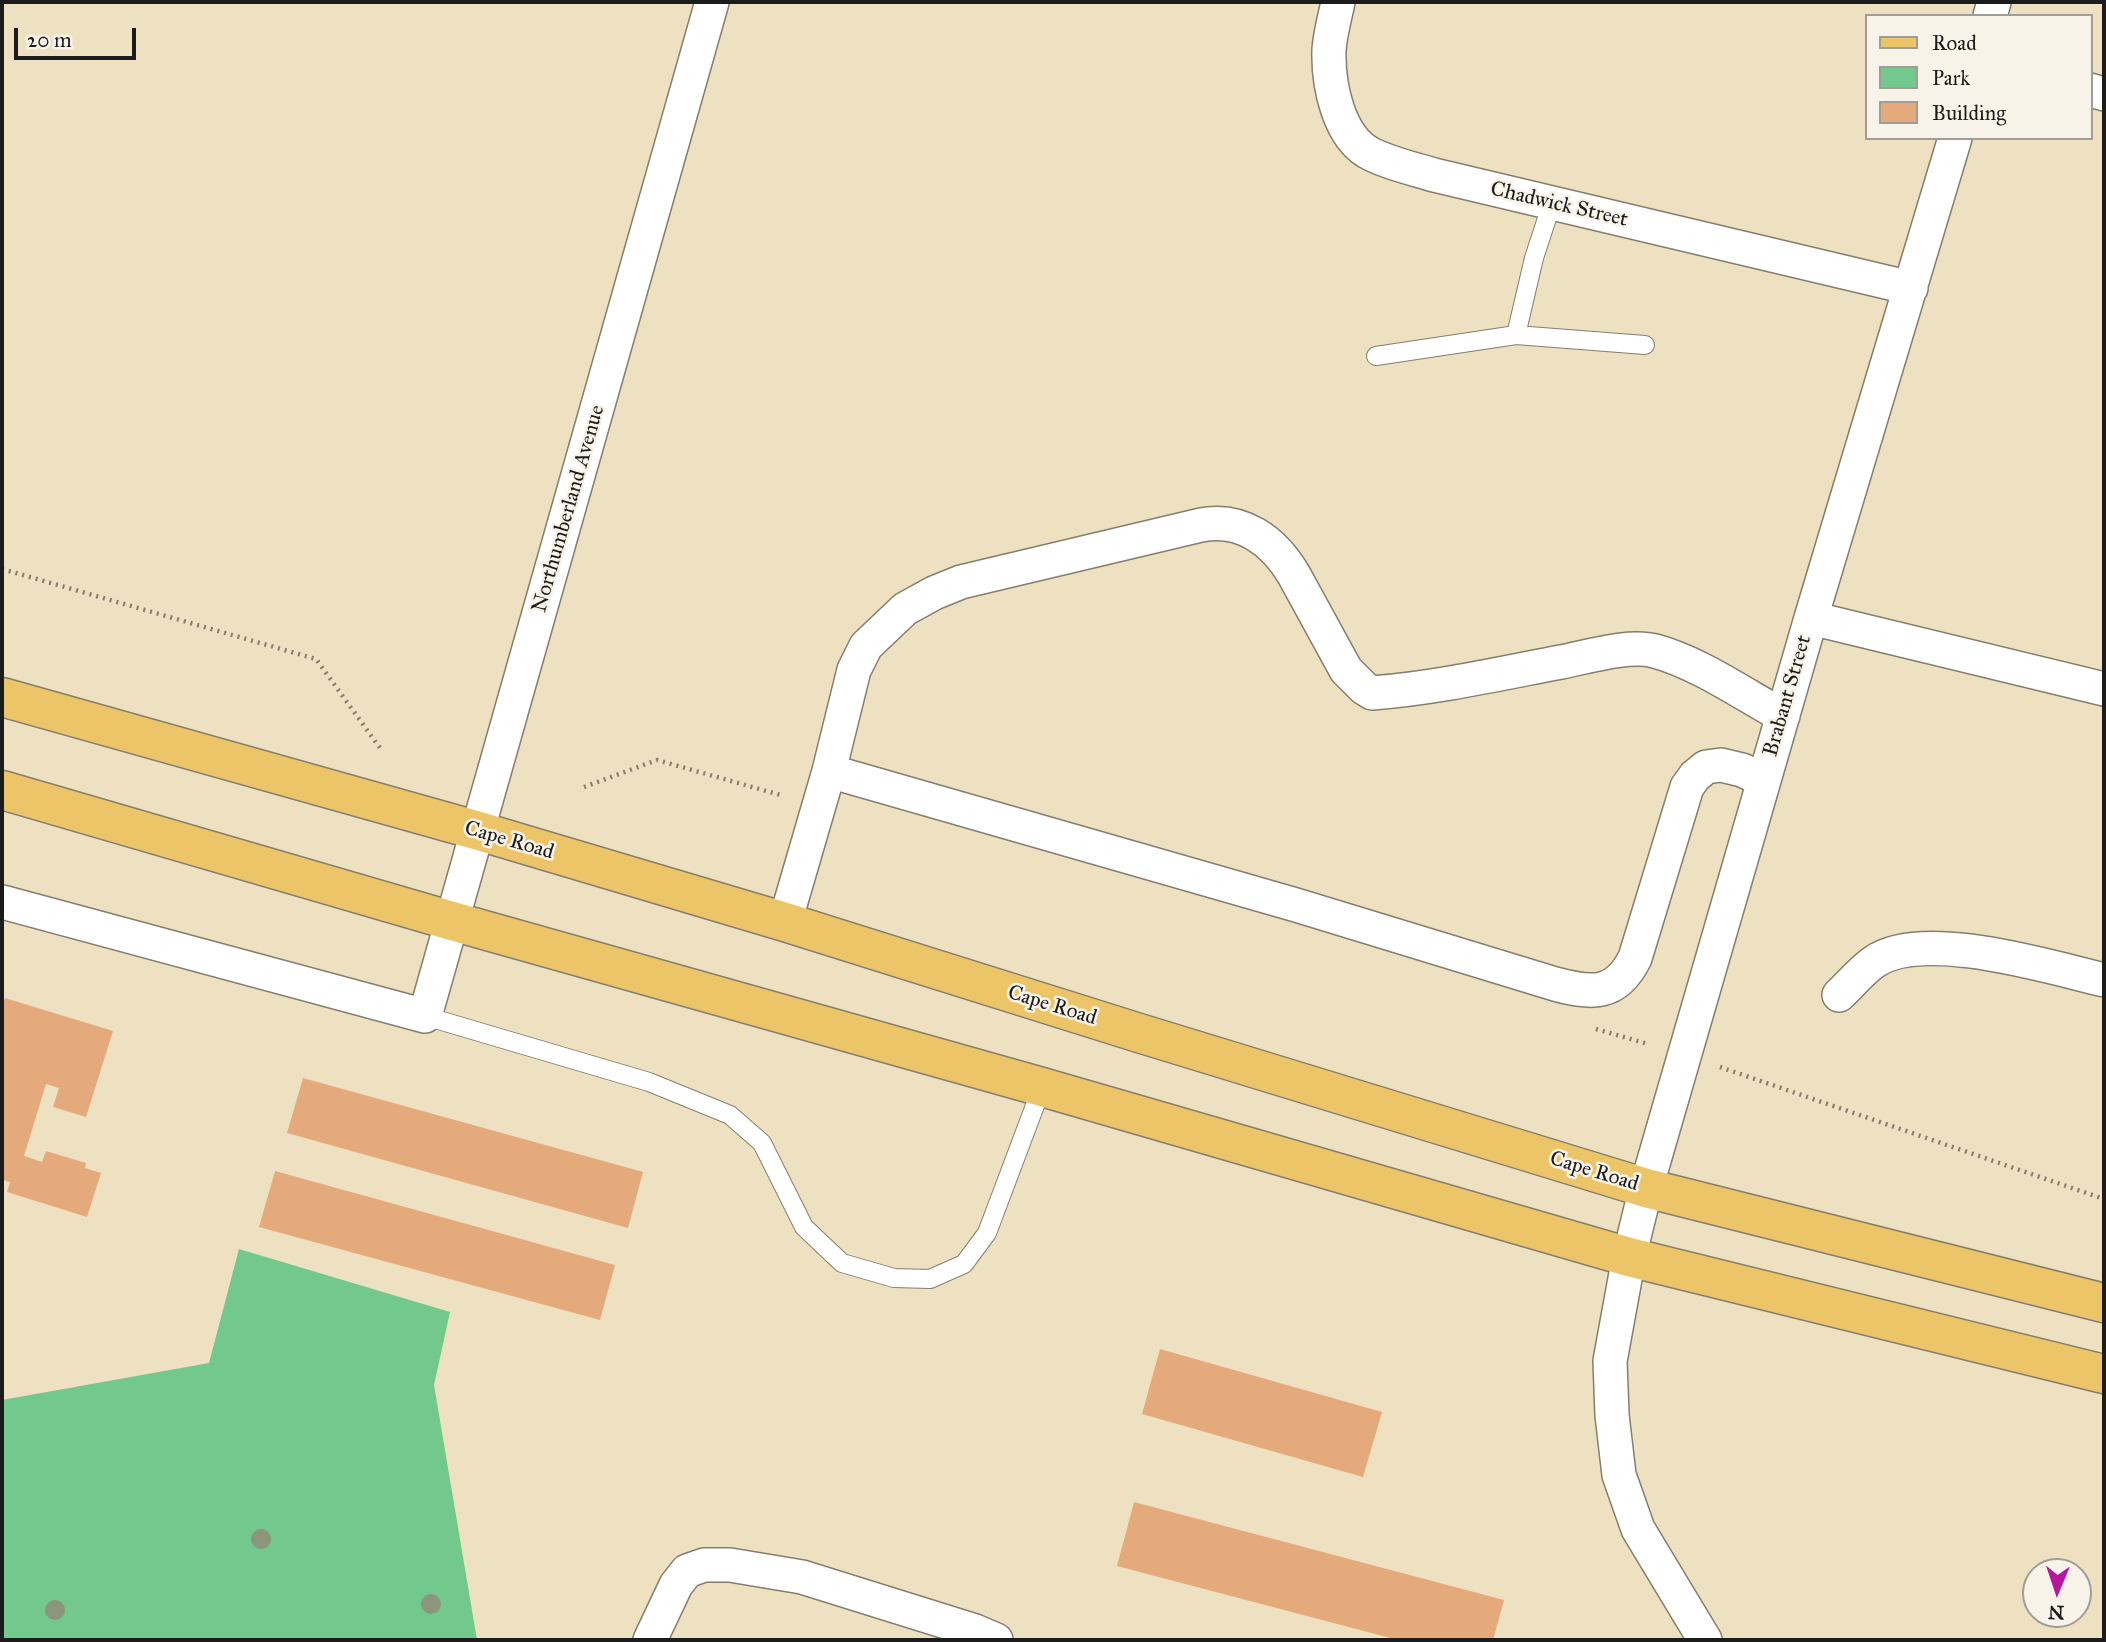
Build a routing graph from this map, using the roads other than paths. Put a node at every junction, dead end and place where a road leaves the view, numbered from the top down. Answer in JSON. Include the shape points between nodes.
{"nodes":[{"id":1,"x":712,"y":2,"type":"edge"},
{"id":2,"x":1338,"y":2,"type":"edge"},
{"id":3,"x":1954,"y":140,"type":"edge"},
{"id":4,"x":1552,"y":203,"type":"junction"},
{"id":5,"x":1911,"y":288,"type":"junction"},
{"id":6,"x":1516,"y":335,"type":"junction"},
{"id":7,"x":1645,"y":345,"type":"dead end"},
{"id":8,"x":1376,"y":356,"type":"dead end"},
{"id":9,"x":1811,"y":618,"type":"junction"},
{"id":10,"x":2104,"y":689,"type":"edge"},
{"id":11,"x":2,"y":698,"type":"edge"},
{"id":12,"x":1783,"y":716,"type":"junction"},
{"id":13,"x":829,"y":771,"type":"junction"},
{"id":14,"x":1764,"y":780,"type":"junction"},
{"id":15,"x":2,"y":790,"type":"edge"},
{"id":16,"x":478,"y":831,"type":"junction"},
{"id":17,"x":2,"y":902,"type":"edge"},
{"id":18,"x":452,"y":921,"type":"junction"},
{"id":19,"x":785,"y":922,"type":"junction"},
{"id":20,"x":2104,"y":980,"type":"edge"},
{"id":21,"x":1839,"y":995,"type":"dead end"},
{"id":22,"x":425,"y":1016,"type":"junction"},
{"id":23,"x":1042,"y":1087,"type":"junction"},
{"id":24,"x":1646,"y":1188,"type":"junction"},
{"id":25,"x":1629,"y":1257,"type":"junction"},
{"id":26,"x":2104,"y":1303,"type":"edge"},
{"id":27,"x":2104,"y":1374,"type":"edge"},
{"id":28,"x":650,"y":1640,"type":"edge"},
{"id":29,"x":996,"y":1640,"type":"edge"},
{"id":30,"x":1705,"y":1640,"type":"edge"}],
"edges":[{"from":1,"to":16,"type":"street","name":"Northumberland Avenue"},
{"from":2,"to":4,"type":"street","name":"Chadwick Street","via":[[1329,47],[1330,78],[1341,121],[1354,140],[1370,154],[1434,175]]},
{"from":3,"to":5,"type":"street","name":"Brabant Street"},
{"from":4,"to":5,"type":"street","name":"Chadwick Street"},
{"from":4,"to":6,"type":"lane"},
{"from":5,"to":9,"type":"street","name":"Brabant Street"},
{"from":6,"to":7,"type":"lane"},
{"from":6,"to":8,"type":"lane"},
{"from":9,"to":10,"type":"street"},
{"from":9,"to":12,"type":"street","name":"Brabant Street"},
{"from":11,"to":16,"type":"main road","name":"Cape Road"},
{"from":12,"to":13,"type":"street","via":[[1690,664],[1643,649],[1434,687],[1372,692],[1346,670],[1275,549],[1247,529],[1213,523],[961,582],[905,609],[866,646],[854,670]]},
{"from":12,"to":14,"type":"street","name":"Brabant Street"},
{"from":13,"to":14,"type":"street","via":[[1555,984],[1596,991],[1621,980],[1635,958],[1677,817],[1695,776],[1706,767],[1721,765]]},
{"from":13,"to":19,"type":"street"},
{"from":14,"to":24,"type":"street","name":"Brabant Street"},
{"from":15,"to":18,"type":"main road"},
{"from":16,"to":18,"type":"street","name":"Northumberland Avenue"},
{"from":16,"to":19,"type":"main road","name":"Cape Road"},
{"from":17,"to":22,"type":"street"},
{"from":18,"to":22,"type":"street","name":"Northumberland Avenue"},
{"from":18,"to":23,"type":"main road"},
{"from":19,"to":24,"type":"main road","name":"Cape Road"},
{"from":20,"to":21,"type":"street","via":[[1938,947],[1897,951],[1874,961]]},
{"from":22,"to":23,"type":"lane","via":[[649,1082],[730,1115],[762,1143],[804,1227],[842,1263],[894,1278],[930,1279],[964,1264],[987,1233]]},
{"from":23,"to":25,"type":"main road"},
{"from":24,"to":25,"type":"street","name":"Brabant Street"},
{"from":24,"to":26,"type":"main road","name":"Cape Road"},
{"from":25,"to":27,"type":"main road"},
{"from":25,"to":30,"type":"street","name":"Brabant Street","via":[[1610,1360],[1619,1475],[1638,1529]]},
{"from":28,"to":29,"type":"street","via":[[676,1585],[687,1571],[704,1564],[802,1577]]}]}
